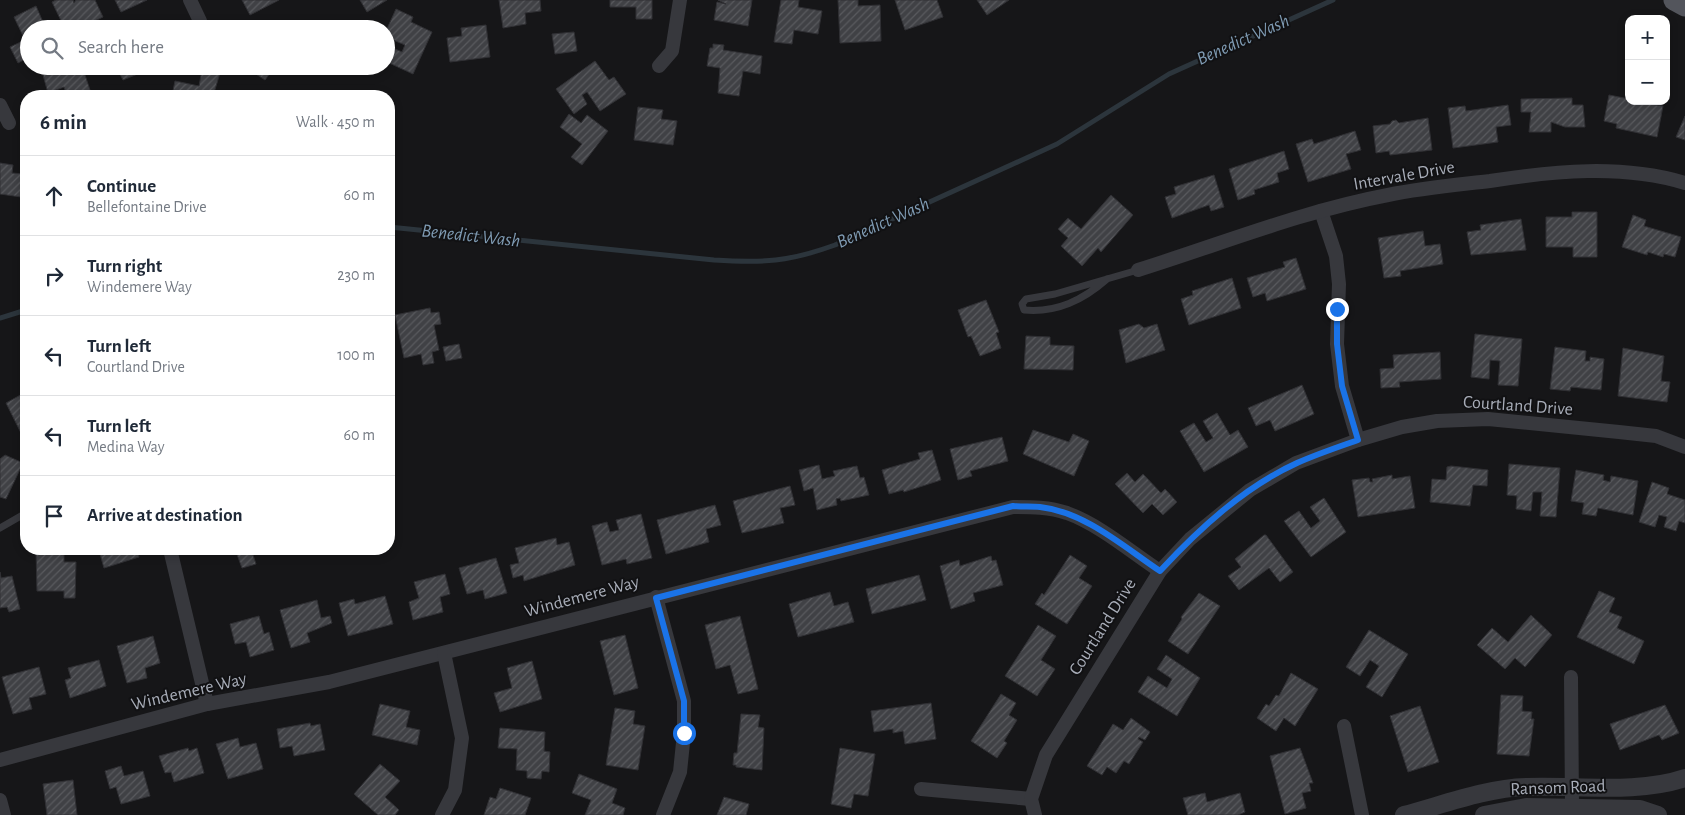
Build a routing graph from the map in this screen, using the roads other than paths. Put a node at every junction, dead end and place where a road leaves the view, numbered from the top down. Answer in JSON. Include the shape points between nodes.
{"nodes":[{"id":1,"x":190,"y":0,"type":"edge"},
{"id":2,"x":680,"y":0,"type":"edge"},
{"id":3,"x":1674,"y":0,"type":"edge"},
{"id":4,"x":1685,"y":6,"type":"edge"},
{"id":5,"x":200,"y":20,"type":"edge"},
{"id":6,"x":659,"y":66,"type":"dead end"},
{"id":7,"x":0,"y":105,"type":"edge"},
{"id":8,"x":8,"y":123,"type":"dead end"},
{"id":9,"x":1685,"y":183,"type":"edge"},
{"id":10,"x":1321,"y":211,"type":"junction"},
{"id":11,"x":1138,"y":270,"type":"joint"},
{"id":12,"x":1107,"y":279,"type":"junction"},
{"id":13,"x":1358,"y":440,"type":"junction"},
{"id":14,"x":1685,"y":447,"type":"edge"},
{"id":15,"x":20,"y":516,"type":"edge"},
{"id":16,"x":0,"y":528,"type":"edge"},
{"id":17,"x":171,"y":555,"type":"edge"},
{"id":18,"x":1160,"y":571,"type":"junction"},
{"id":19,"x":656,"y":598,"type":"junction"},
{"id":20,"x":444,"y":653,"type":"junction"},
{"id":21,"x":1571,"y":677,"type":"dead end"},
{"id":22,"x":207,"y":704,"type":"junction"},
{"id":23,"x":1344,"y":726,"type":"dead end"},
{"id":24,"x":0,"y":760,"type":"edge"},
{"id":25,"x":1685,"y":778,"type":"edge"},
{"id":26,"x":1571,"y":787,"type":"junction"},
{"id":27,"x":921,"y":789,"type":"dead end"},
{"id":28,"x":1031,"y":799,"type":"junction"},
{"id":29,"x":0,"y":800,"type":"edge"},
{"id":30,"x":1572,"y":807,"type":"junction"},
{"id":31,"x":4,"y":815,"type":"edge"},
{"id":32,"x":442,"y":815,"type":"edge"},
{"id":33,"x":664,"y":815,"type":"edge"},
{"id":34,"x":1035,"y":815,"type":"edge"},
{"id":35,"x":1362,"y":815,"type":"edge"},
{"id":36,"x":1404,"y":815,"type":"edge"},
{"id":37,"x":1484,"y":815,"type":"edge"},
{"id":38,"x":1658,"y":815,"type":"edge"}],
"edges":[{"from":1,"to":5,"type":"street"},
{"from":2,"to":6,"type":"street","via":[[672,51]]},
{"from":3,"to":4,"type":"main road"},
{"from":7,"to":8,"type":"street"},
{"from":9,"to":10,"type":"street","name":"Intervale Drive","via":[[1660,175],[1551,172],[1389,194]]},
{"from":10,"to":11,"type":"street","name":"Intervale Drive"},
{"from":10,"to":13,"type":"street","via":[[1336,256],[1337,344],[1342,386]]},
{"from":11,"to":12,"type":"lane"},
{"from":12,"to":12,"type":"lane","via":[[1026,299],[1022,304],[1024,310],[1038,311],[1065,306]]},
{"from":13,"to":14,"type":"street","name":"Courtland Drive","via":[[1437,421],[1488,419],[1656,436]]},
{"from":13,"to":18,"type":"street","name":"Courtland Drive","via":[[1296,463],[1250,490],[1190,539]]},
{"from":15,"to":16,"type":"lane"},
{"from":17,"to":22,"type":"street"},
{"from":18,"to":19,"type":"street","name":"Windemere Way","via":[[1099,530],[1068,514],[1041,507],[1013,506]]},
{"from":18,"to":28,"type":"street","name":"Courtland Drive","via":[[1060,729],[1046,755]]},
{"from":19,"to":20,"type":"street","name":"Windemere Way"},
{"from":19,"to":33,"type":"street","via":[[684,701],[680,772]]},
{"from":20,"to":22,"type":"street","name":"Windemere Way","via":[[329,682]]},
{"from":20,"to":32,"type":"street","via":[[462,738],[455,790]]},
{"from":21,"to":26,"type":"street"},
{"from":22,"to":24,"type":"street","name":"Windemere Way"},
{"from":23,"to":35,"type":"street"},
{"from":25,"to":26,"type":"street","name":"Ransom Road","via":[[1647,786]]},
{"from":26,"to":30,"type":"street"},
{"from":26,"to":36,"type":"street","name":"Ransom Road","via":[[1524,786]]},
{"from":27,"to":28,"type":"street"},
{"from":28,"to":34,"type":"street"},
{"from":29,"to":31,"type":"street"},
{"from":30,"to":37,"type":"street","name":"Ransom Road","via":[[1526,807]]},
{"from":30,"to":38,"type":"street","name":"Ransom Road","via":[[1640,809]]}]}
